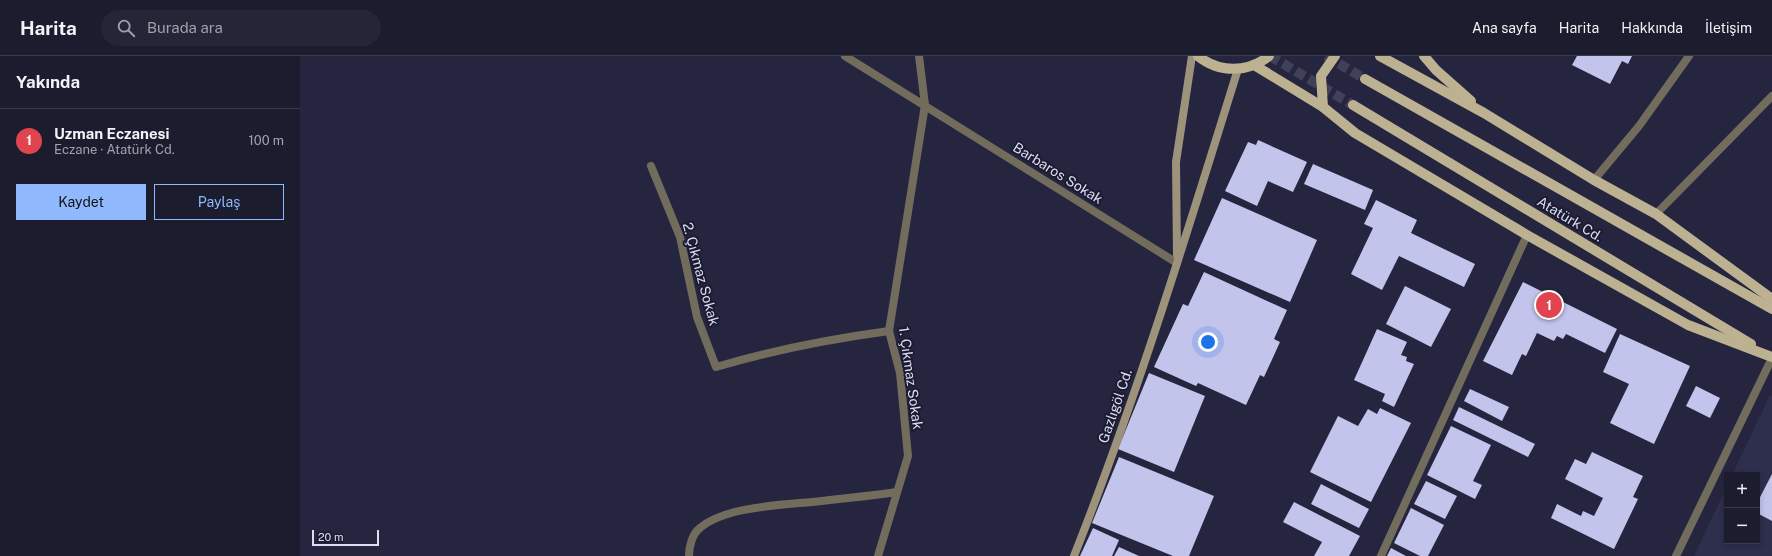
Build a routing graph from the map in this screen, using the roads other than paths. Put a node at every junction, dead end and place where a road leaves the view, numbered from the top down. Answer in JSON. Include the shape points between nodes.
{"nodes":[{"id":1,"x":845,"y":56,"type":"edge"},
{"id":2,"x":919,"y":56,"type":"edge"},
{"id":3,"x":1192,"y":56,"type":"edge"},
{"id":4,"x":1198,"y":56,"type":"edge"},
{"id":5,"x":1269,"y":56,"type":"edge"},
{"id":6,"x":1335,"y":56,"type":"edge"},
{"id":7,"x":1380,"y":56,"type":"edge"},
{"id":8,"x":1424,"y":56,"type":"edge"},
{"id":9,"x":1689,"y":56,"type":"edge"},
{"id":10,"x":1254,"y":66,"type":"junction"},
{"id":11,"x":1238,"y":70,"type":"junction"},
{"id":12,"x":1365,"y":79,"type":"tunnel mouth"},
{"id":13,"x":1772,"y":96,"type":"edge"},
{"id":14,"x":925,"y":105,"type":"junction"},
{"id":15,"x":1353,"y":105,"type":"tunnel mouth"},
{"id":16,"x":1323,"y":107,"type":"junction"},
{"id":17,"x":1484,"y":113,"type":"junction"},
{"id":18,"x":651,"y":166,"type":"dead end"},
{"id":19,"x":1594,"y":180,"type":"junction"},
{"id":20,"x":1656,"y":214,"type":"junction"},
{"id":21,"x":1527,"y":235,"type":"junction"},
{"id":22,"x":1177,"y":263,"type":"junction"},
{"id":23,"x":1772,"y":299,"type":"edge"},
{"id":24,"x":1772,"y":309,"type":"edge"},
{"id":25,"x":888,"y":331,"type":"junction"},
{"id":26,"x":1772,"y":357,"type":"edge"},
{"id":27,"x":897,"y":492,"type":"junction"},
{"id":28,"x":689,"y":556,"type":"edge"},
{"id":29,"x":878,"y":556,"type":"edge"},
{"id":30,"x":1074,"y":556,"type":"edge"},
{"id":31,"x":1381,"y":556,"type":"edge"},
{"id":32,"x":1676,"y":556,"type":"edge"}],
"edges":[{"from":1,"to":14,"type":"street","name":"Barbaros Sokak"},
{"from":2,"to":14,"type":"street","name":"1. Çıkmaz Sokak"},
{"from":3,"to":22,"type":"street","name":"Gazlıgöl Cd.","via":[[1176,162]]},
{"from":4,"to":11,"type":"main road","via":[[1221,68]]},
{"from":5,"to":10,"type":"main road"},
{"from":6,"to":16,"type":"main road","via":[[1321,76]]},
{"from":7,"to":17,"type":"main road"},
{"from":8,"to":17,"type":"main road"},
{"from":9,"to":19,"type":"street","via":[[1639,126]]},
{"from":10,"to":11,"type":"main road"},
{"from":10,"to":16,"type":"main road"},
{"from":11,"to":22,"type":"street","name":"Gazlıgöl Cd."},
{"from":12,"to":24,"type":"main road","name":"Atatürk Cd."},
{"from":13,"to":20,"type":"street"},
{"from":14,"to":22,"type":"street","name":"Barbaros Sokak"},
{"from":14,"to":25,"type":"street","name":"1. Çıkmaz Sokak"},
{"from":15,"to":26,"type":"main road","name":"Atatürk Cd."},
{"from":16,"to":21,"type":"main road","via":[[1355,133]]},
{"from":17,"to":19,"type":"main road"},
{"from":18,"to":25,"type":"street","name":"2. Çıkmaz Sokak","via":[[680,237],[697,316],[716,368],[754,356]]},
{"from":19,"to":20,"type":"main road"},
{"from":20,"to":23,"type":"main road"},
{"from":21,"to":26,"type":"main road","via":[[1688,325]]},
{"from":21,"to":31,"type":"street"},
{"from":22,"to":30,"type":"street","name":"Gazlıgöl Cd.","via":[[1099,493]]},
{"from":25,"to":27,"type":"street","name":"1. Çıkmaz Sokak","via":[[900,373],[908,456]]},
{"from":26,"to":32,"type":"street"},
{"from":27,"to":28,"type":"street","via":[[755,508],[727,515],[698,529],[690,545]]},
{"from":27,"to":29,"type":"street","name":"1. Çıkmaz Sokak"}]}
